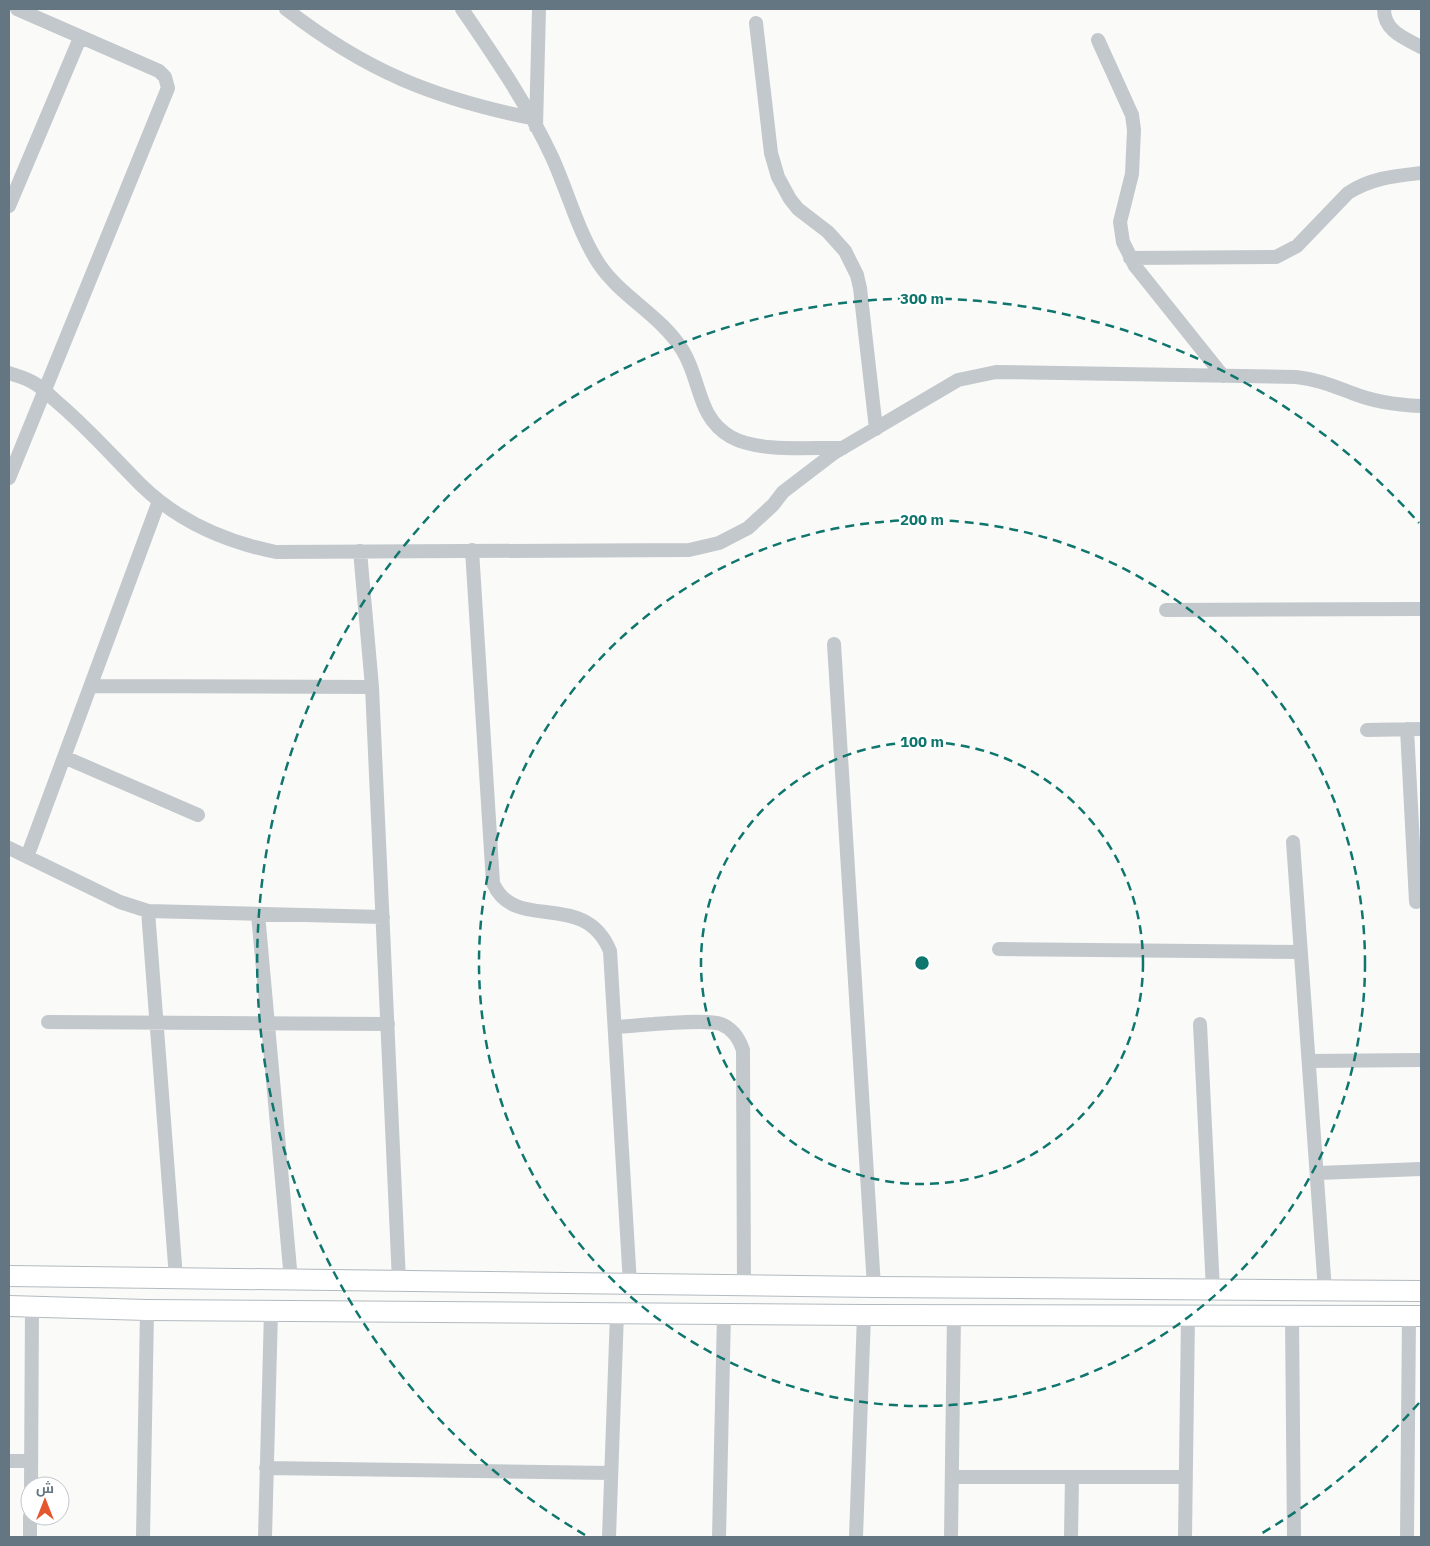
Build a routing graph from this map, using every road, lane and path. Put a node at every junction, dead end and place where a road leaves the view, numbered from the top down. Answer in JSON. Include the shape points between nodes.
{"nodes":[{"id":1,"x":17,"y":9,"type":"edge"},
{"id":2,"x":286,"y":9,"type":"edge"},
{"id":3,"x":462,"y":9,"type":"edge"},
{"id":4,"x":539,"y":9,"type":"edge"},
{"id":5,"x":1384,"y":9,"type":"edge"},
{"id":6,"x":756,"y":23,"type":"dead end"},
{"id":7,"x":80,"y":38,"type":"junction"},
{"id":8,"x":1098,"y":40,"type":"dead end"},
{"id":9,"x":1421,"y":46,"type":"edge"},
{"id":10,"x":534,"y":123,"type":"junction"},
{"id":11,"x":1421,"y":173,"type":"edge"},
{"id":12,"x":9,"y":206,"type":"edge"},
{"id":13,"x":1130,"y":258,"type":"junction"},
{"id":14,"x":9,"y":373,"type":"edge"},
{"id":15,"x":1223,"y":376,"type":"junction"},
{"id":16,"x":43,"y":390,"type":"junction"},
{"id":17,"x":1421,"y":406,"type":"edge"},
{"id":18,"x":876,"y":429,"type":"junction"},
{"id":19,"x":843,"y":448,"type":"junction"},
{"id":20,"x":9,"y":478,"type":"edge"},
{"id":21,"x":159,"y":501,"type":"junction"},
{"id":22,"x":472,"y":550,"type":"junction"},
{"id":23,"x":360,"y":551,"type":"junction"},
{"id":24,"x":1421,"y":609,"type":"edge"},
{"id":25,"x":1166,"y":610,"type":"dead end"},
{"id":26,"x":834,"y":644,"type":"dead end"},
{"id":27,"x":91,"y":686,"type":"junction"},
{"id":28,"x":372,"y":687,"type":"junction"},
{"id":29,"x":1414,"y":729,"type":"edge"},
{"id":30,"x":1367,"y":730,"type":"dead end"},
{"id":31,"x":64,"y":757,"type":"junction"},
{"id":32,"x":198,"y":815,"type":"dead end"},
{"id":33,"x":1293,"y":842,"type":"dead end"},
{"id":34,"x":9,"y":848,"type":"edge"},
{"id":35,"x":27,"y":857,"type":"junction"},
{"id":36,"x":1416,"y":902,"type":"dead end"},
{"id":37,"x":148,"y":911,"type":"junction"},
{"id":38,"x":258,"y":914,"type":"junction"},
{"id":39,"x":383,"y":917,"type":"junction"},
{"id":40,"x":999,"y":949,"type":"dead end"},
{"id":41,"x":1301,"y":952,"type":"junction"},
{"id":42,"x":48,"y":1022,"type":"dead end"},
{"id":43,"x":156,"y":1022,"type":"junction"},
{"id":44,"x":268,"y":1023,"type":"junction"},
{"id":45,"x":388,"y":1024,"type":"junction"},
{"id":46,"x":1200,"y":1024,"type":"dead end"},
{"id":47,"x":615,"y":1027,"type":"junction"},
{"id":48,"x":1421,"y":1060,"type":"edge"},
{"id":49,"x":1310,"y":1061,"type":"junction"},
{"id":50,"x":1421,"y":1169,"type":"edge"},
{"id":51,"x":1318,"y":1173,"type":"junction"},
{"id":52,"x":9,"y":1276,"type":"edge"},
{"id":53,"x":176,"y":1278,"type":"junction"},
{"id":54,"x":291,"y":1280,"type":"junction"},
{"id":55,"x":399,"y":1281,"type":"junction"},
{"id":56,"x":563,"y":1283,"type":"junction"},
{"id":57,"x":630,"y":1284,"type":"junction"},
{"id":58,"x":744,"y":1285,"type":"junction"},
{"id":59,"x":874,"y":1287,"type":"junction"},
{"id":60,"x":1130,"y":1289,"type":"junction"},
{"id":61,"x":1212,"y":1290,"type":"junction"},
{"id":62,"x":1325,"y":1291,"type":"junction"},
{"id":63,"x":1421,"y":1291,"type":"edge"},
{"id":64,"x":9,"y":1306,"type":"edge"},
{"id":65,"x":32,"y":1307,"type":"junction"},
{"id":66,"x":146,"y":1310,"type":"junction"},
{"id":67,"x":271,"y":1311,"type":"junction"},
{"id":68,"x":562,"y":1313,"type":"junction"},
{"id":69,"x":617,"y":1313,"type":"junction"},
{"id":70,"x":724,"y":1314,"type":"junction"},
{"id":71,"x":954,"y":1315,"type":"junction"},
{"id":72,"x":864,"y":1316,"type":"junction"},
{"id":73,"x":1132,"y":1316,"type":"junction"},
{"id":74,"x":1188,"y":1316,"type":"junction"},
{"id":75,"x":1415,"y":1316,"type":"edge"},
{"id":76,"x":1292,"y":1317,"type":"junction"},
{"id":77,"x":1407,"y":1436,"type":"junction"},
{"id":78,"x":1421,"y":1436,"type":"edge"},
{"id":79,"x":9,"y":1461,"type":"edge"},
{"id":80,"x":31,"y":1461,"type":"junction"},
{"id":81,"x":266,"y":1468,"type":"junction"},
{"id":82,"x":611,"y":1473,"type":"junction"},
{"id":83,"x":31,"y":1476,"type":"edge"},
{"id":84,"x":952,"y":1477,"type":"junction"},
{"id":85,"x":1072,"y":1477,"type":"junction"},
{"id":86,"x":1186,"y":1477,"type":"junction"},
{"id":87,"x":143,"y":1537,"type":"edge"},
{"id":88,"x":265,"y":1537,"type":"edge"},
{"id":89,"x":609,"y":1537,"type":"edge"},
{"id":90,"x":719,"y":1537,"type":"edge"},
{"id":91,"x":856,"y":1537,"type":"edge"},
{"id":92,"x":951,"y":1537,"type":"edge"},
{"id":93,"x":1071,"y":1537,"type":"edge"},
{"id":94,"x":1185,"y":1537,"type":"edge"},
{"id":95,"x":1294,"y":1537,"type":"edge"},
{"id":96,"x":1407,"y":1537,"type":"edge"}],
"edges":[{"from":1,"to":7,"type":"street"},
{"from":2,"to":10,"type":"street","via":[[345,51],[397,79]]},
{"from":3,"to":10,"type":"street"},
{"from":4,"to":10,"type":"street"},
{"from":5,"to":9,"type":"street","via":[[1386,20],[1395,33]]},
{"from":6,"to":18,"type":"street","via":[[772,153],[778,177],[798,209],[837,241],[857,275]]},
{"from":7,"to":12,"type":"street"},
{"from":7,"to":16,"type":"street","via":[[159,71],[168,88]]},
{"from":8,"to":13,"type":"street","via":[[1132,115],[1134,161],[1120,222],[1122,242]]},
{"from":10,"to":19,"type":"street","via":[[552,156],[591,251],[621,290],[657,319],[675,339],[691,367],[701,403],[712,421],[730,436],[753,446]]},
{"from":11,"to":13,"type":"street","via":[[1378,179],[1358,187],[1297,246],[1276,257]]},
{"from":13,"to":15,"type":"street"},
{"from":14,"to":16,"type":"street"},
{"from":15,"to":17,"type":"street","via":[[1310,378],[1368,398]]},
{"from":15,"to":18,"type":"street","via":[[982,374],[958,380]]},
{"from":16,"to":20,"type":"street"},
{"from":16,"to":21,"type":"street","via":[[89,430]]},
{"from":18,"to":19,"type":"street"},
{"from":19,"to":22,"type":"street","via":[[783,492],[748,528],[704,548]]},
{"from":21,"to":23,"type":"street","via":[[215,534],[256,548],[276,552]]},
{"from":21,"to":27,"type":"street"},
{"from":22,"to":23,"type":"street"},
{"from":22,"to":47,"type":"street","via":[[493,883],[500,897],[512,906],[576,916],[598,929],[610,951]]},
{"from":23,"to":28,"type":"street"},
{"from":24,"to":25,"type":"street"},
{"from":26,"to":59,"type":"street"},
{"from":27,"to":28,"type":"street"},
{"from":27,"to":31,"type":"street"},
{"from":28,"to":39,"type":"street"},
{"from":29,"to":30,"type":"street"},
{"from":29,"to":36,"type":"street"},
{"from":31,"to":32,"type":"street"},
{"from":31,"to":35,"type":"street"},
{"from":33,"to":41,"type":"street"},
{"from":34,"to":35,"type":"street"},
{"from":35,"to":37,"type":"street","via":[[120,902]]},
{"from":37,"to":38,"type":"street"},
{"from":37,"to":43,"type":"street"},
{"from":38,"to":39,"type":"street"},
{"from":38,"to":44,"type":"street"},
{"from":39,"to":45,"type":"street"},
{"from":40,"to":41,"type":"street"},
{"from":41,"to":49,"type":"street"},
{"from":42,"to":43,"type":"street"},
{"from":43,"to":44,"type":"street"},
{"from":43,"to":53,"type":"street"},
{"from":44,"to":45,"type":"street"},
{"from":44,"to":54,"type":"street"},
{"from":45,"to":55,"type":"street"},
{"from":46,"to":61,"type":"street"},
{"from":47,"to":57,"type":"street"},
{"from":47,"to":58,"type":"street","via":[[711,1022],[726,1026],[740,1043],[743,1050]]},
{"from":48,"to":49,"type":"street"},
{"from":49,"to":51,"type":"street"},
{"from":50,"to":51,"type":"street"},
{"from":51,"to":62,"type":"street"},
{"from":52,"to":53,"type":"street"},
{"from":53,"to":54,"type":"street"},
{"from":54,"to":55,"type":"street"},
{"from":55,"to":56,"type":"street"},
{"from":56,"to":57,"type":"street"},
{"from":56,"to":68,"type":"street"},
{"from":57,"to":58,"type":"street"},
{"from":58,"to":59,"type":"street"},
{"from":59,"to":60,"type":"street"},
{"from":60,"to":61,"type":"street"},
{"from":60,"to":73,"type":"street"},
{"from":61,"to":62,"type":"street"},
{"from":62,"to":63,"type":"street"},
{"from":64,"to":65,"type":"street"},
{"from":65,"to":66,"type":"street"},
{"from":65,"to":80,"type":"street"},
{"from":66,"to":67,"type":"street"},
{"from":66,"to":87,"type":"street"},
{"from":67,"to":68,"type":"street"},
{"from":67,"to":81,"type":"street"},
{"from":68,"to":69,"type":"street"},
{"from":69,"to":70,"type":"street"},
{"from":69,"to":82,"type":"street"},
{"from":70,"to":72,"type":"street"},
{"from":70,"to":90,"type":"street"},
{"from":71,"to":72,"type":"street"},
{"from":71,"to":73,"type":"street"},
{"from":71,"to":84,"type":"street"},
{"from":72,"to":91,"type":"street"},
{"from":73,"to":74,"type":"street"},
{"from":74,"to":76,"type":"street"},
{"from":74,"to":86,"type":"street"},
{"from":75,"to":76,"type":"street"},
{"from":75,"to":77,"type":"street"},
{"from":76,"to":95,"type":"street"},
{"from":77,"to":78,"type":"street"},
{"from":77,"to":96,"type":"street"},
{"from":79,"to":80,"type":"street"},
{"from":80,"to":83,"type":"street"},
{"from":81,"to":82,"type":"street"},
{"from":81,"to":88,"type":"street"},
{"from":82,"to":89,"type":"street"},
{"from":84,"to":85,"type":"street"},
{"from":84,"to":92,"type":"street"},
{"from":85,"to":86,"type":"street"},
{"from":85,"to":93,"type":"street"},
{"from":86,"to":94,"type":"street"}]}
